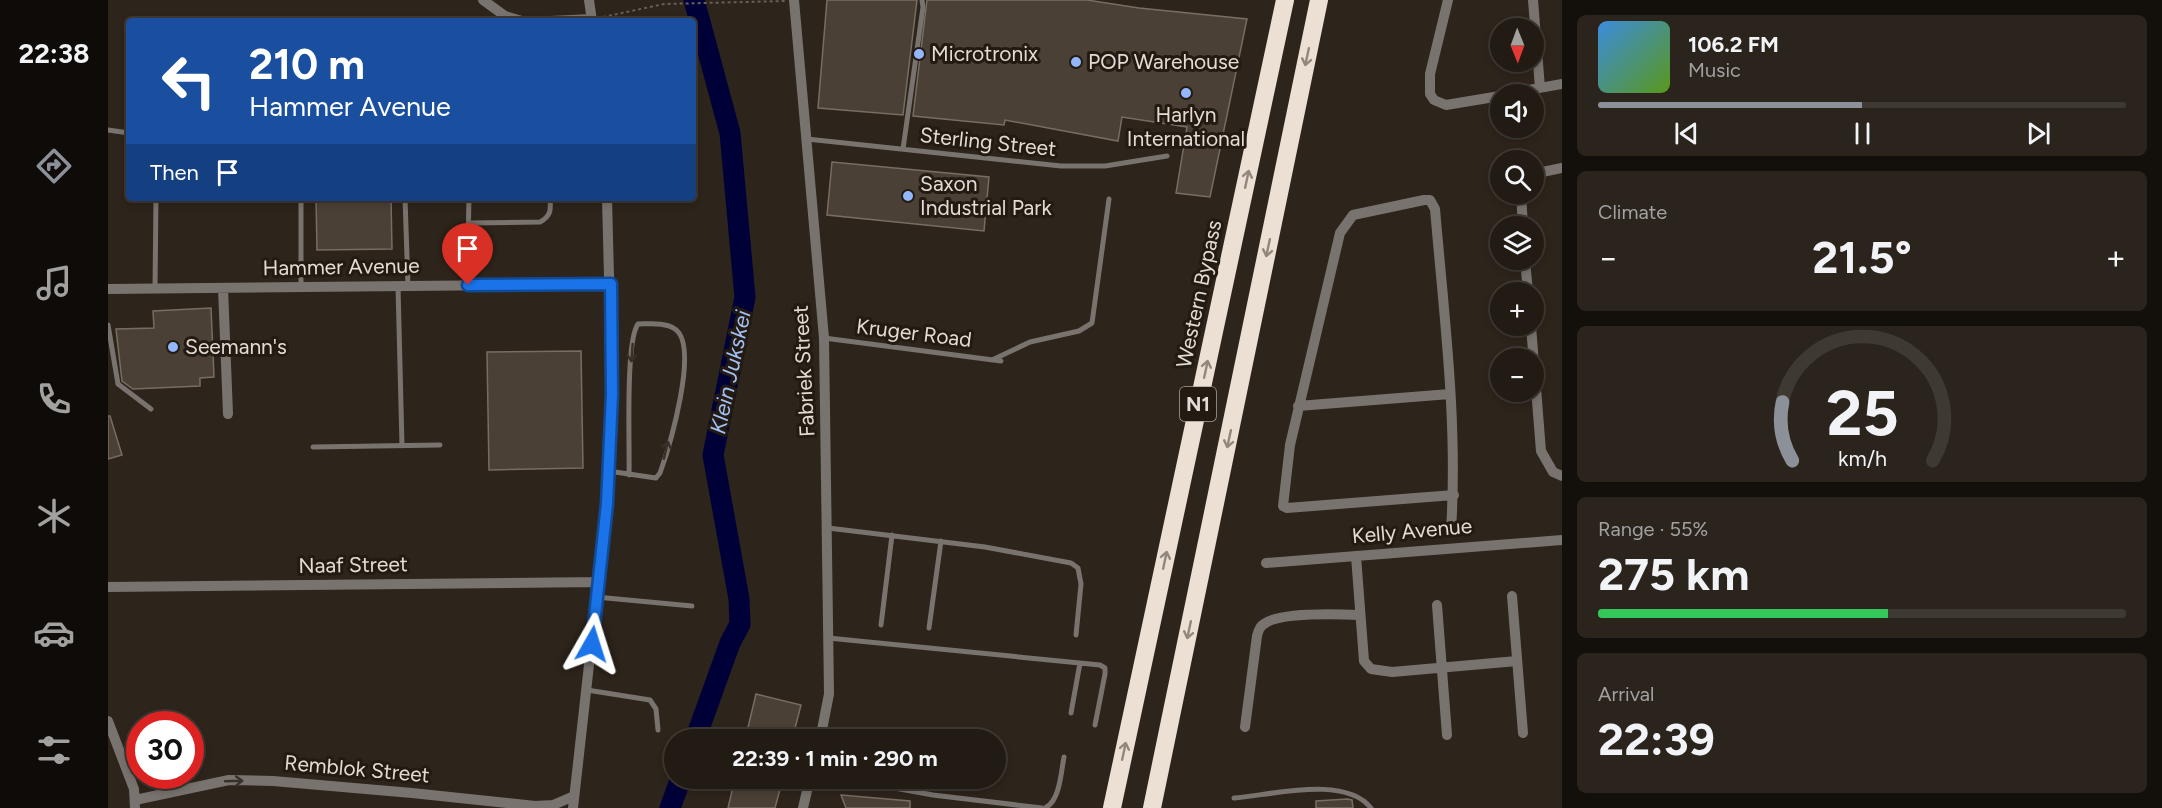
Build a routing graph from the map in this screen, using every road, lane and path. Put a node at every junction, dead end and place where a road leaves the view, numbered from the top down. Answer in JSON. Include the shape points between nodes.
{"nodes":[{"id":1,"x":483,"y":0,"type":"edge"},
{"id":2,"x":589,"y":0,"type":"edge"},
{"id":3,"x":794,"y":0,"type":"edge"},
{"id":4,"x":922,"y":0,"type":"edge"},
{"id":5,"x":1285,"y":0,"type":"edge"},
{"id":6,"x":1319,"y":0,"type":"edge"},
{"id":7,"x":1448,"y":0,"type":"edge"},
{"id":8,"x":1533,"y":0,"type":"edge"},
{"id":9,"x":512,"y":18,"type":"edge"},
{"id":10,"x":591,"y":18,"type":"edge"},
{"id":11,"x":600,"y":18,"type":"edge"},
{"id":12,"x":1540,"y":84,"type":"edge"},
{"id":13,"x":1562,"y":84,"type":"edge"},
{"id":14,"x":1544,"y":87,"type":"edge"},
{"id":15,"x":1490,"y":98,"type":"edge"},
{"id":16,"x":108,"y":130,"type":"edge"},
{"id":17,"x":126,"y":133,"type":"edge"},
{"id":18,"x":805,"y":139,"type":"junction"},
{"id":19,"x":903,"y":149,"type":"junction"},
{"id":20,"x":1167,"y":156,"type":"dead end"},
{"id":21,"x":1562,"y":168,"type":"edge"},
{"id":22,"x":1544,"y":172,"type":"edge"},
{"id":23,"x":1109,"y":199,"type":"dead end"},
{"id":24,"x":156,"y":201,"type":"edge"},
{"id":25,"x":301,"y":201,"type":"edge"},
{"id":26,"x":405,"y":201,"type":"edge"},
{"id":27,"x":469,"y":201,"type":"edge"},
{"id":28,"x":550,"y":201,"type":"edge"},
{"id":29,"x":607,"y":201,"type":"edge"},
{"id":30,"x":469,"y":223,"type":"junction"},
{"id":31,"x":611,"y":284,"type":"junction"},
{"id":32,"x":468,"y":285,"type":"junction"},
{"id":33,"x":403,"y":286,"type":"junction"},
{"id":34,"x":302,"y":287,"type":"junction"},
{"id":35,"x":223,"y":288,"type":"junction"},
{"id":36,"x":108,"y":289,"type":"edge"},
{"id":37,"x":154,"y":289,"type":"junction"},
{"id":38,"x":108,"y":325,"type":"edge"},
{"id":39,"x":1532,"y":336,"type":"edge"},
{"id":40,"x":824,"y":338,"type":"junction"},
{"id":41,"x":992,"y":360,"type":"junction"},
{"id":42,"x":1001,"y":361,"type":"dead end"},
{"id":43,"x":1450,"y":394,"type":"junction"},
{"id":44,"x":1298,"y":406,"type":"junction"},
{"id":45,"x":151,"y":409,"type":"dead end"},
{"id":46,"x":228,"y":414,"type":"dead end"},
{"id":47,"x":440,"y":445,"type":"dead end"},
{"id":48,"x":402,"y":446,"type":"junction"},
{"id":49,"x":314,"y":447,"type":"dead end"},
{"id":50,"x":608,"y":471,"type":"junction"},
{"id":51,"x":629,"y":475,"type":"junction"},
{"id":52,"x":1562,"y":476,"type":"edge"},
{"id":53,"x":1454,"y":495,"type":"junction"},
{"id":54,"x":828,"y":528,"type":"junction"},
{"id":55,"x":892,"y":535,"type":"junction"},
{"id":56,"x":1451,"y":538,"type":"junction"},
{"id":57,"x":1562,"y":540,"type":"edge"},
{"id":58,"x":941,"y":541,"type":"junction"},
{"id":59,"x":1356,"y":556,"type":"junction"},
{"id":60,"x":1266,"y":563,"type":"dead end"},
{"id":61,"x":598,"y":582,"type":"junction"},
{"id":62,"x":108,"y":587,"type":"edge"},
{"id":63,"x":1512,"y":596,"type":"dead end"},
{"id":64,"x":596,"y":597,"type":"junction"},
{"id":65,"x":1437,"y":605,"type":"dead end"},
{"id":66,"x":692,"y":606,"type":"dead end"},
{"id":67,"x":1360,"y":615,"type":"junction"},
{"id":68,"x":880,"y":625,"type":"dead end"},
{"id":69,"x":929,"y":628,"type":"dead end"},
{"id":70,"x":1076,"y":635,"type":"dead end"},
{"id":71,"x":828,"y":638,"type":"junction"},
{"id":72,"x":1517,"y":661,"type":"junction"},
{"id":73,"x":1080,"y":663,"type":"junction"},
{"id":74,"x":1442,"y":667,"type":"junction"},
{"id":75,"x":587,"y":690,"type":"junction"},
{"id":76,"x":1071,"y":713,"type":"dead end"},
{"id":77,"x":108,"y":721,"type":"edge"},
{"id":78,"x":1095,"y":725,"type":"dead end"},
{"id":79,"x":1245,"y":727,"type":"dead end"},
{"id":80,"x":821,"y":729,"type":"edge"},
{"id":81,"x":658,"y":730,"type":"dead end"},
{"id":82,"x":1523,"y":733,"type":"dead end"},
{"id":83,"x":1447,"y":735,"type":"dead end"},
{"id":84,"x":1064,"y":757,"type":"dead end"},
{"id":85,"x":807,"y":789,"type":"edge"},
{"id":86,"x":900,"y":789,"type":"edge"},
{"id":87,"x":574,"y":796,"type":"junction"},
{"id":88,"x":1234,"y":798,"type":"dead end"},
{"id":89,"x":135,"y":804,"type":"edge"},
{"id":90,"x":573,"y":808,"type":"edge"},
{"id":91,"x":803,"y":808,"type":"edge"},
{"id":92,"x":1044,"y":808,"type":"edge"},
{"id":93,"x":1112,"y":808,"type":"edge"},
{"id":94,"x":1152,"y":808,"type":"edge"},
{"id":95,"x":1371,"y":808,"type":"edge"}],
"edges":[{"from":1,"to":9,"type":"street"},
{"from":2,"to":10,"type":"street"},
{"from":3,"to":11,"type":"path","via":[[664,4]]},
{"from":3,"to":18,"type":"street","name":"Fabriek Street"},
{"from":4,"to":19,"type":"lane"},
{"from":93,"to":5,"type":"highway","name":"Western Bypass","number":"N1","one_way":true},
{"from":6,"to":94,"type":"highway","number":"N1","one_way":true},
{"from":7,"to":15,"type":"street","via":[[1429,90],[1434,100],[1453,105]]},
{"from":8,"to":12,"type":"street"},
{"from":13,"to":14,"type":"street"},
{"from":16,"to":17,"type":"lane"},
{"from":18,"to":19,"type":"lane","name":"Sterling Street"},
{"from":18,"to":40,"type":"street","name":"Fabriek Street"},
{"from":19,"to":20,"type":"lane","name":"Sterling Street","via":[[1070,166],[1105,166]]},
{"from":21,"to":22,"type":"street"},
{"from":23,"to":41,"type":"lane","via":[[1092,323],[1079,331],[1030,342]]},
{"from":24,"to":37,"type":"lane"},
{"from":25,"to":34,"type":"lane"},
{"from":26,"to":33,"type":"lane"},
{"from":27,"to":30,"type":"lane"},
{"from":28,"to":30,"type":"lane","via":[[547,218],[540,222]]},
{"from":29,"to":31,"type":"street"},
{"from":30,"to":32,"type":"lane"},
{"from":31,"to":32,"type":"street","name":"Hammer Avenue"},
{"from":31,"to":50,"type":"street"},
{"from":32,"to":33,"type":"street","name":"Hammer Avenue"},
{"from":33,"to":34,"type":"street","name":"Hammer Avenue"},
{"from":33,"to":48,"type":"lane","via":[[399,315]]},
{"from":34,"to":35,"type":"street","name":"Hammer Avenue"},
{"from":35,"to":37,"type":"street","name":"Hammer Avenue"},
{"from":35,"to":46,"type":"street"},
{"from":36,"to":37,"type":"street","name":"Hammer Avenue"},
{"from":38,"to":45,"type":"lane","via":[[118,384]]},
{"from":39,"to":52,"type":"street","via":[[1541,451],[1553,472]]},
{"from":40,"to":41,"type":"lane","name":"Kruger Road"},
{"from":40,"to":54,"type":"street","name":"Fabriek Street"},
{"from":41,"to":42,"type":"lane","name":"Kruger Road"},
{"from":43,"to":44,"type":"street"},
{"from":43,"to":44,"type":"street","via":[[1435,209],[1430,200],[1424,200],[1360,212],[1347,220],[1340,233]]},
{"from":43,"to":53,"type":"street"},
{"from":44,"to":53,"type":"street","via":[[1282,503],[1285,507]]},
{"from":47,"to":48,"type":"lane"},
{"from":48,"to":49,"type":"lane"},
{"from":50,"to":51,"type":"lane"},
{"from":50,"to":61,"type":"street"},
{"from":51,"to":51,"type":"lane","one_way":true,"via":[[658,476],[679,400],[686,368],[684,345],[677,330],[665,324],[638,324],[634,329]]},
{"from":53,"to":56,"type":"street"},
{"from":54,"to":55,"type":"lane"},
{"from":54,"to":71,"type":"street","name":"Fabriek Street"},
{"from":55,"to":58,"type":"lane"},
{"from":55,"to":68,"type":"lane"},
{"from":56,"to":57,"type":"street","name":"Kelly Avenue"},
{"from":56,"to":59,"type":"street","name":"Kelly Avenue"},
{"from":58,"to":69,"type":"lane"},
{"from":58,"to":70,"type":"lane","via":[[1062,560],[1078,568],[1081,592]]},
{"from":59,"to":60,"type":"street","name":"Kelly Avenue"},
{"from":59,"to":67,"type":"street"},
{"from":61,"to":62,"type":"street","name":"Naaf Street"},
{"from":61,"to":64,"type":"street"},
{"from":63,"to":72,"type":"street"},
{"from":64,"to":66,"type":"lane"},
{"from":64,"to":75,"type":"street"},
{"from":65,"to":74,"type":"street"},
{"from":67,"to":74,"type":"street","via":[[1364,661],[1371,669],[1392,672]]},
{"from":67,"to":79,"type":"street","via":[[1288,618],[1262,624]]},
{"from":71,"to":73,"type":"lane"},
{"from":71,"to":80,"type":"street","name":"Fabriek Street","via":[[829,694]]},
{"from":72,"to":74,"type":"street"},
{"from":72,"to":82,"type":"street"},
{"from":73,"to":76,"type":"lane"},
{"from":73,"to":78,"type":"lane","via":[[1105,668]]},
{"from":74,"to":83,"type":"street"},
{"from":75,"to":81,"type":"lane","via":[[650,700],[656,709]]},
{"from":75,"to":87,"type":"street"},
{"from":77,"to":89,"type":"street","via":[[134,789]]},
{"from":84,"to":92,"type":"lane","via":[[1055,798]]},
{"from":85,"to":91,"type":"street"},
{"from":86,"to":92,"type":"lane"},
{"from":89,"to":87,"type":"street","name":"Remblok Street","one_way":true,"via":[[229,780],[535,806],[554,805]]},
{"from":87,"to":90,"type":"street"},
{"from":88,"to":95,"type":"lane","via":[[1345,790],[1365,800]]}]}
